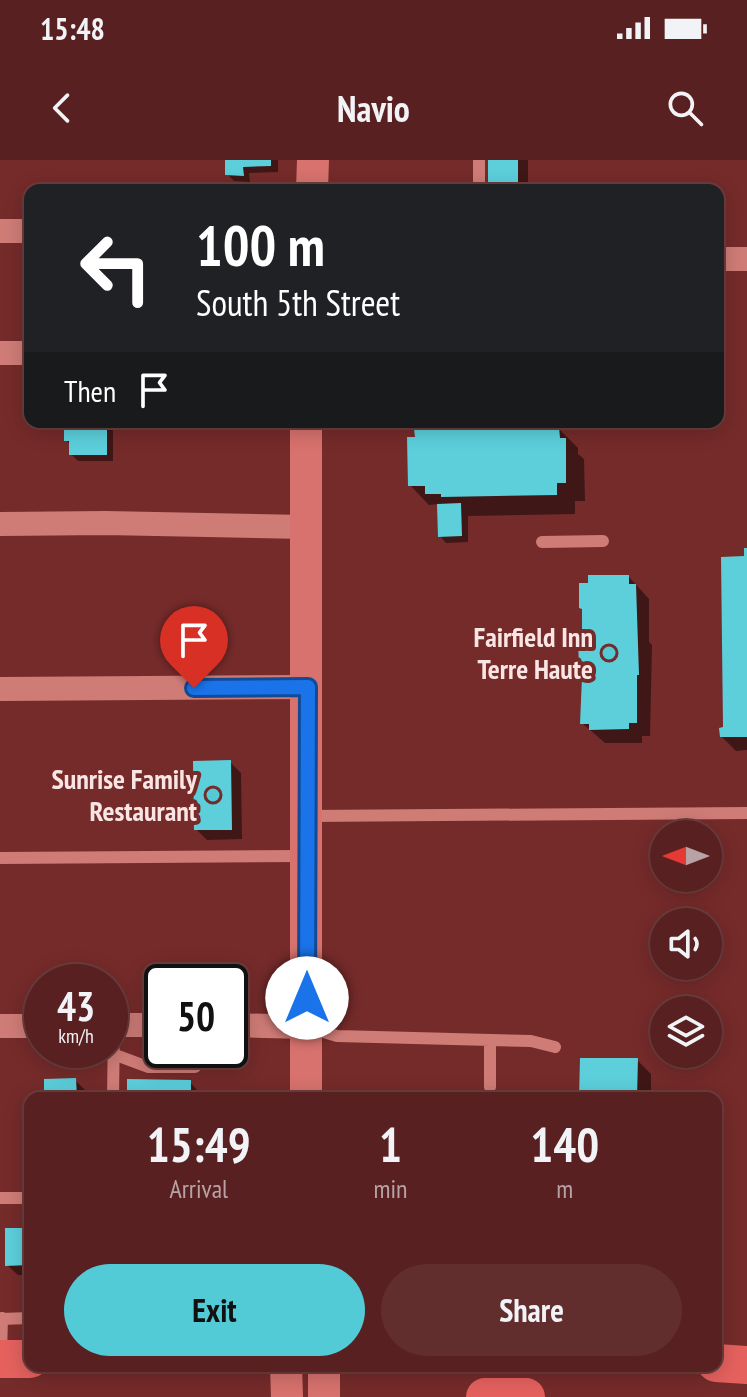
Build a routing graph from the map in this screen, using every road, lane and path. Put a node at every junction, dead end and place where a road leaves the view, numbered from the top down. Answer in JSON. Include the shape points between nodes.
{"nodes":[{"id":1,"x":313,"y":160,"type":"edge"},
{"id":2,"x":479,"y":160,"type":"edge"},
{"id":3,"x":312,"y":184,"type":"edge"},
{"id":4,"x":479,"y":184,"type":"edge"},
{"id":5,"x":0,"y":231,"type":"edge"},
{"id":6,"x":24,"y":231,"type":"edge"},
{"id":7,"x":724,"y":259,"type":"edge"},
{"id":8,"x":747,"y":259,"type":"edge"},
{"id":9,"x":0,"y":353,"type":"edge"},
{"id":10,"x":24,"y":353,"type":"edge"},
{"id":11,"x":306,"y":428,"type":"edge"},
{"id":12,"x":0,"y":524,"type":"edge"},
{"id":13,"x":306,"y":527,"type":"junction"},
{"id":14,"x":603,"y":541,"type":"dead end"},
{"id":15,"x":542,"y":542,"type":"dead end"},
{"id":16,"x":308,"y":687,"type":"junction"},
{"id":17,"x":0,"y":689,"type":"edge"},
{"id":18,"x":747,"y":813,"type":"edge"},
{"id":19,"x":307,"y":816,"type":"junction"},
{"id":20,"x":307,"y":856,"type":"junction"},
{"id":21,"x":0,"y":858,"type":"edge"},
{"id":22,"x":248,"y":1025,"type":"edge"},
{"id":23,"x":0,"y":1026,"type":"edge"},
{"id":24,"x":24,"y":1026,"type":"edge"},
{"id":25,"x":307,"y":1027,"type":"junction"},
{"id":26,"x":490,"y":1041,"type":"junction"},
{"id":27,"x":555,"y":1047,"type":"dead end"},
{"id":28,"x":113,"y":1068,"type":"edge"},
{"id":29,"x":490,"y":1087,"type":"dead end"},
{"id":30,"x":113,"y":1092,"type":"edge"},
{"id":31,"x":306,"y":1092,"type":"edge"},
{"id":32,"x":0,"y":1198,"type":"edge"},
{"id":33,"x":24,"y":1198,"type":"edge"},
{"id":34,"x":1,"y":1318,"type":"edge"},
{"id":35,"x":24,"y":1318,"type":"edge"},
{"id":36,"x":0,"y":1359,"type":"edge"},
{"id":37,"x":24,"y":1359,"type":"edge"},
{"id":38,"x":722,"y":1363,"type":"edge"},
{"id":39,"x":747,"y":1365,"type":"edge"},
{"id":40,"x":286,"y":1372,"type":"edge"},
{"id":41,"x":324,"y":1372,"type":"edge"},
{"id":42,"x":287,"y":1397,"type":"edge"},
{"id":43,"x":324,"y":1397,"type":"edge"},
{"id":44,"x":485,"y":1397,"type":"edge"},
{"id":45,"x":526,"y":1397,"type":"edge"}],
"edges":[{"from":1,"to":3,"type":"main road"},
{"from":2,"to":4,"type":"lane"},
{"from":5,"to":6,"type":"street"},
{"from":7,"to":8,"type":"street"},
{"from":9,"to":10,"type":"street"},
{"from":11,"to":13,"type":"main road"},
{"from":12,"to":13,"type":"street"},
{"from":13,"to":16,"type":"main road"},
{"from":14,"to":15,"type":"lane"},
{"from":16,"to":17,"type":"street"},
{"from":16,"to":19,"type":"main road"},
{"from":18,"to":19,"type":"lane"},
{"from":19,"to":20,"type":"main road"},
{"from":20,"to":21,"type":"lane"},
{"from":20,"to":25,"type":"main road"},
{"from":22,"to":25,"type":"street"},
{"from":23,"to":24,"type":"street"},
{"from":25,"to":26,"type":"lane","via":[[337,1036]]},
{"from":25,"to":31,"type":"main road"},
{"from":26,"to":27,"type":"lane"},
{"from":26,"to":29,"type":"lane"},
{"from":28,"to":30,"type":"lane"},
{"from":32,"to":33,"type":"lane"},
{"from":34,"to":35,"type":"lane"},
{"from":34,"to":36,"type":"lane"},
{"from":36,"to":37,"type":"highway"},
{"from":38,"to":39,"type":"highway"},
{"from":40,"to":42,"type":"main road"},
{"from":41,"to":43,"type":"main road"},
{"from":44,"to":45,"type":"highway"}]}
